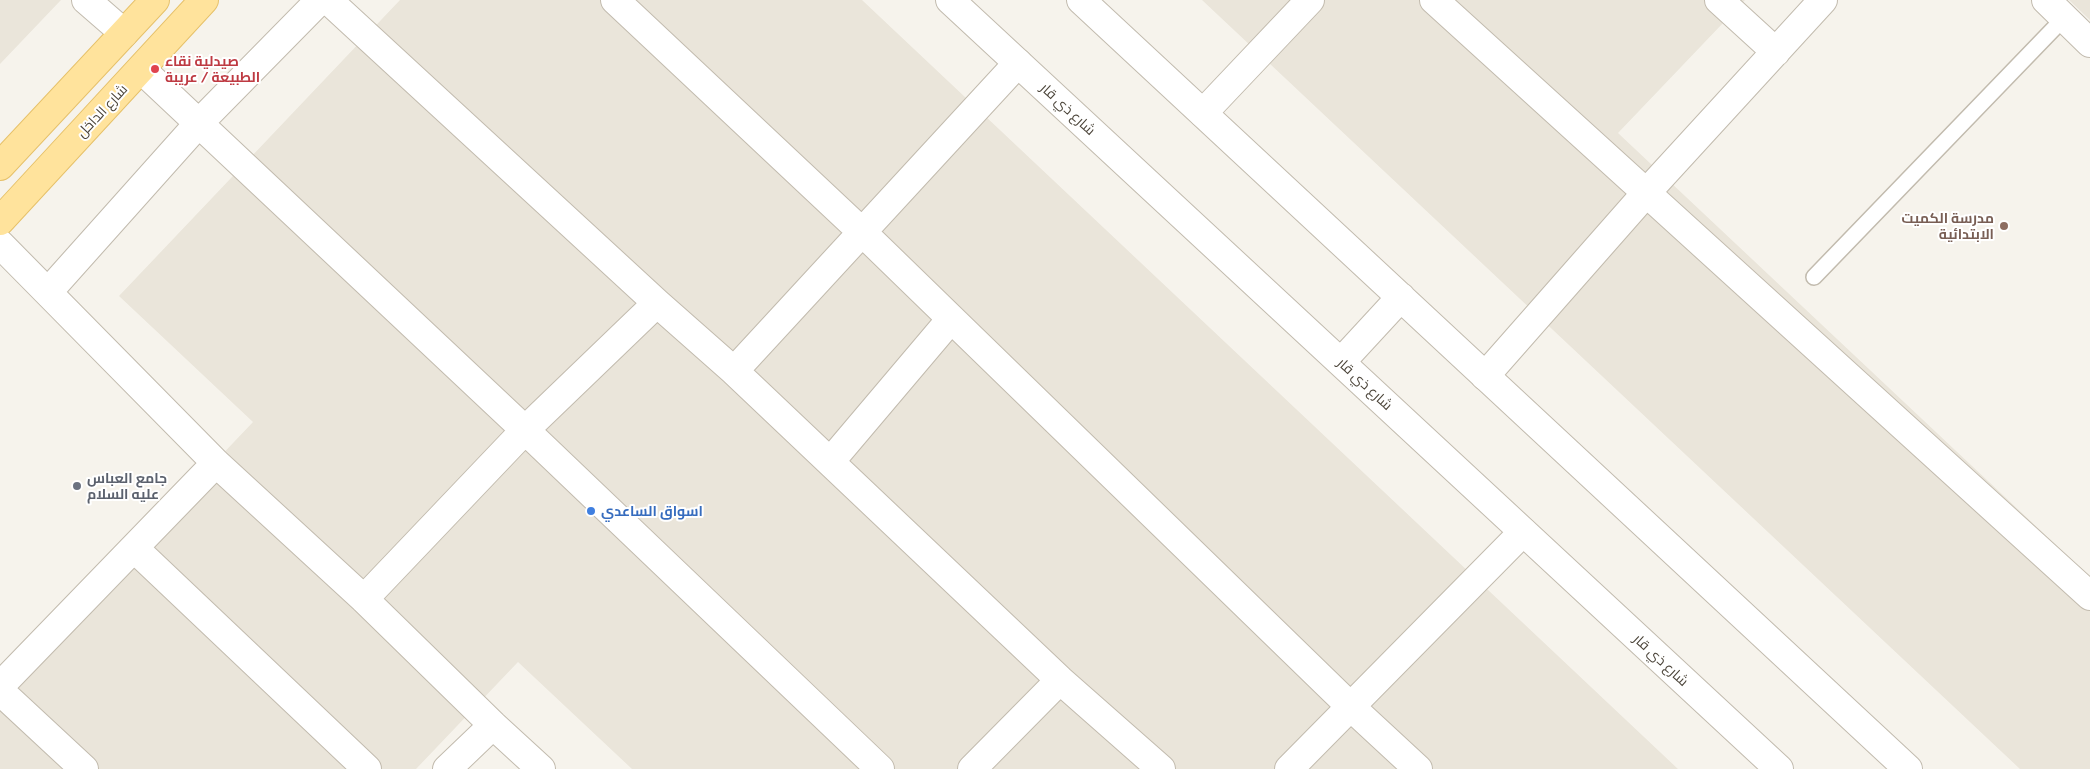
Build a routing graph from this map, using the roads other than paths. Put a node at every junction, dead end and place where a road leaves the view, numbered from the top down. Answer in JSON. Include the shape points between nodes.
{"nodes":[{"id":1,"x":86,"y":0,"type":"edge"},
{"id":2,"x":155,"y":0,"type":"edge"},
{"id":3,"x":204,"y":0,"type":"edge"},
{"id":4,"x":320,"y":0,"type":"edge"},
{"id":5,"x":328,"y":0,"type":"edge"},
{"id":6,"x":615,"y":0,"type":"edge"},
{"id":7,"x":950,"y":0,"type":"edge"},
{"id":8,"x":1081,"y":0,"type":"edge"},
{"id":9,"x":1310,"y":0,"type":"edge"},
{"id":10,"x":1434,"y":0,"type":"edge"},
{"id":11,"x":1719,"y":0,"type":"edge"},
{"id":12,"x":1823,"y":0,"type":"edge"},
{"id":13,"x":2055,"y":9,"type":"edge"},
{"id":14,"x":124,"y":33,"type":"junction"},
{"id":15,"x":2090,"y":43,"type":"edge"},
{"id":16,"x":1776,"y":52,"type":"junction"},
{"id":17,"x":1018,"y":63,"type":"junction"},
{"id":18,"x":141,"y":68,"type":"junction"},
{"id":19,"x":1202,"y":113,"type":"junction"},
{"id":20,"x":199,"y":123,"type":"junction"},
{"id":21,"x":0,"y":166,"type":"edge"},
{"id":22,"x":1646,"y":192,"type":"junction"},
{"id":23,"x":0,"y":221,"type":"edge"},
{"id":24,"x":861,"y":231,"type":"junction"},
{"id":25,"x":0,"y":244,"type":"edge"},
{"id":26,"x":1814,"y":277,"type":"dead end"},
{"id":27,"x":48,"y":292,"type":"junction"},
{"id":28,"x":1401,"y":297,"type":"junction"},
{"id":29,"x":657,"y":303,"type":"junction"},
{"id":30,"x":951,"y":319,"type":"junction"},
{"id":31,"x":1341,"y":362,"type":"junction"},
{"id":32,"x":734,"y":371,"type":"junction"},
{"id":33,"x":1485,"y":376,"type":"junction"},
{"id":34,"x":525,"y":430,"type":"junction"},
{"id":35,"x":830,"y":462,"type":"junction"},
{"id":36,"x":216,"y":463,"type":"junction"},
{"id":37,"x":1523,"y":532,"type":"junction"},
{"id":38,"x":134,"y":548,"type":"junction"},
{"id":39,"x":2090,"y":596,"type":"edge"},
{"id":40,"x":364,"y":599,"type":"junction"},
{"id":41,"x":1060,"y":680,"type":"junction"},
{"id":42,"x":0,"y":686,"type":"edge"},
{"id":43,"x":0,"y":690,"type":"edge"},
{"id":44,"x":1351,"y":707,"type":"junction"},
{"id":45,"x":493,"y":725,"type":"junction"},
{"id":46,"x":84,"y":769,"type":"edge"},
{"id":47,"x":368,"y":769,"type":"edge"},
{"id":48,"x":447,"y":769,"type":"edge"},
{"id":49,"x":541,"y":769,"type":"edge"},
{"id":50,"x":880,"y":769,"type":"edge"},
{"id":51,"x":972,"y":769,"type":"edge"},
{"id":52,"x":1161,"y":769,"type":"edge"},
{"id":53,"x":1289,"y":769,"type":"edge"},
{"id":54,"x":1418,"y":769,"type":"edge"},
{"id":55,"x":1779,"y":769,"type":"edge"},
{"id":56,"x":1908,"y":769,"type":"edge"}],
"edges":[{"from":1,"to":14,"type":"street"},
{"from":2,"to":14,"type":"main road"},
{"from":3,"to":18,"type":"main road","name":"شارع الداخل"},
{"from":4,"to":20,"type":"street"},
{"from":5,"to":29,"type":"street"},
{"from":6,"to":24,"type":"street"},
{"from":7,"to":17,"type":"street","name":"شارع ذي قار"},
{"from":8,"to":19,"type":"street"},
{"from":9,"to":19,"type":"street"},
{"from":10,"to":22,"type":"street"},
{"from":11,"to":16,"type":"street"},
{"from":12,"to":16,"type":"street"},
{"from":13,"to":15,"type":"street"},
{"from":13,"to":26,"type":"lane"},
{"from":14,"to":21,"type":"main road"},
{"from":16,"to":22,"type":"street"},
{"from":17,"to":24,"type":"street"},
{"from":17,"to":31,"type":"street","name":"شارع ذي قار"},
{"from":18,"to":20,"type":"street"},
{"from":18,"to":23,"type":"main road","name":"شارع الداخل"},
{"from":19,"to":28,"type":"street"},
{"from":20,"to":27,"type":"street"},
{"from":20,"to":34,"type":"street"},
{"from":22,"to":33,"type":"street"},
{"from":22,"to":39,"type":"street"},
{"from":24,"to":30,"type":"street"},
{"from":24,"to":32,"type":"street"},
{"from":25,"to":27,"type":"street"},
{"from":27,"to":36,"type":"street"},
{"from":28,"to":31,"type":"street"},
{"from":28,"to":33,"type":"street"},
{"from":29,"to":32,"type":"street"},
{"from":29,"to":34,"type":"street"},
{"from":30,"to":35,"type":"street"},
{"from":30,"to":44,"type":"street"},
{"from":31,"to":37,"type":"street","name":"شارع ذي قار"},
{"from":32,"to":35,"type":"street"},
{"from":33,"to":56,"type":"street"},
{"from":34,"to":40,"type":"street"},
{"from":34,"to":50,"type":"street"},
{"from":35,"to":41,"type":"street"},
{"from":36,"to":38,"type":"street"},
{"from":36,"to":40,"type":"street"},
{"from":37,"to":44,"type":"street"},
{"from":37,"to":55,"type":"street","name":"شارع ذي قار"},
{"from":38,"to":42,"type":"street"},
{"from":38,"to":47,"type":"street"},
{"from":40,"to":45,"type":"street"},
{"from":41,"to":51,"type":"street"},
{"from":41,"to":52,"type":"street"},
{"from":43,"to":46,"type":"street"},
{"from":44,"to":53,"type":"street"},
{"from":44,"to":54,"type":"street"},
{"from":45,"to":48,"type":"street"},
{"from":45,"to":49,"type":"street"}]}
